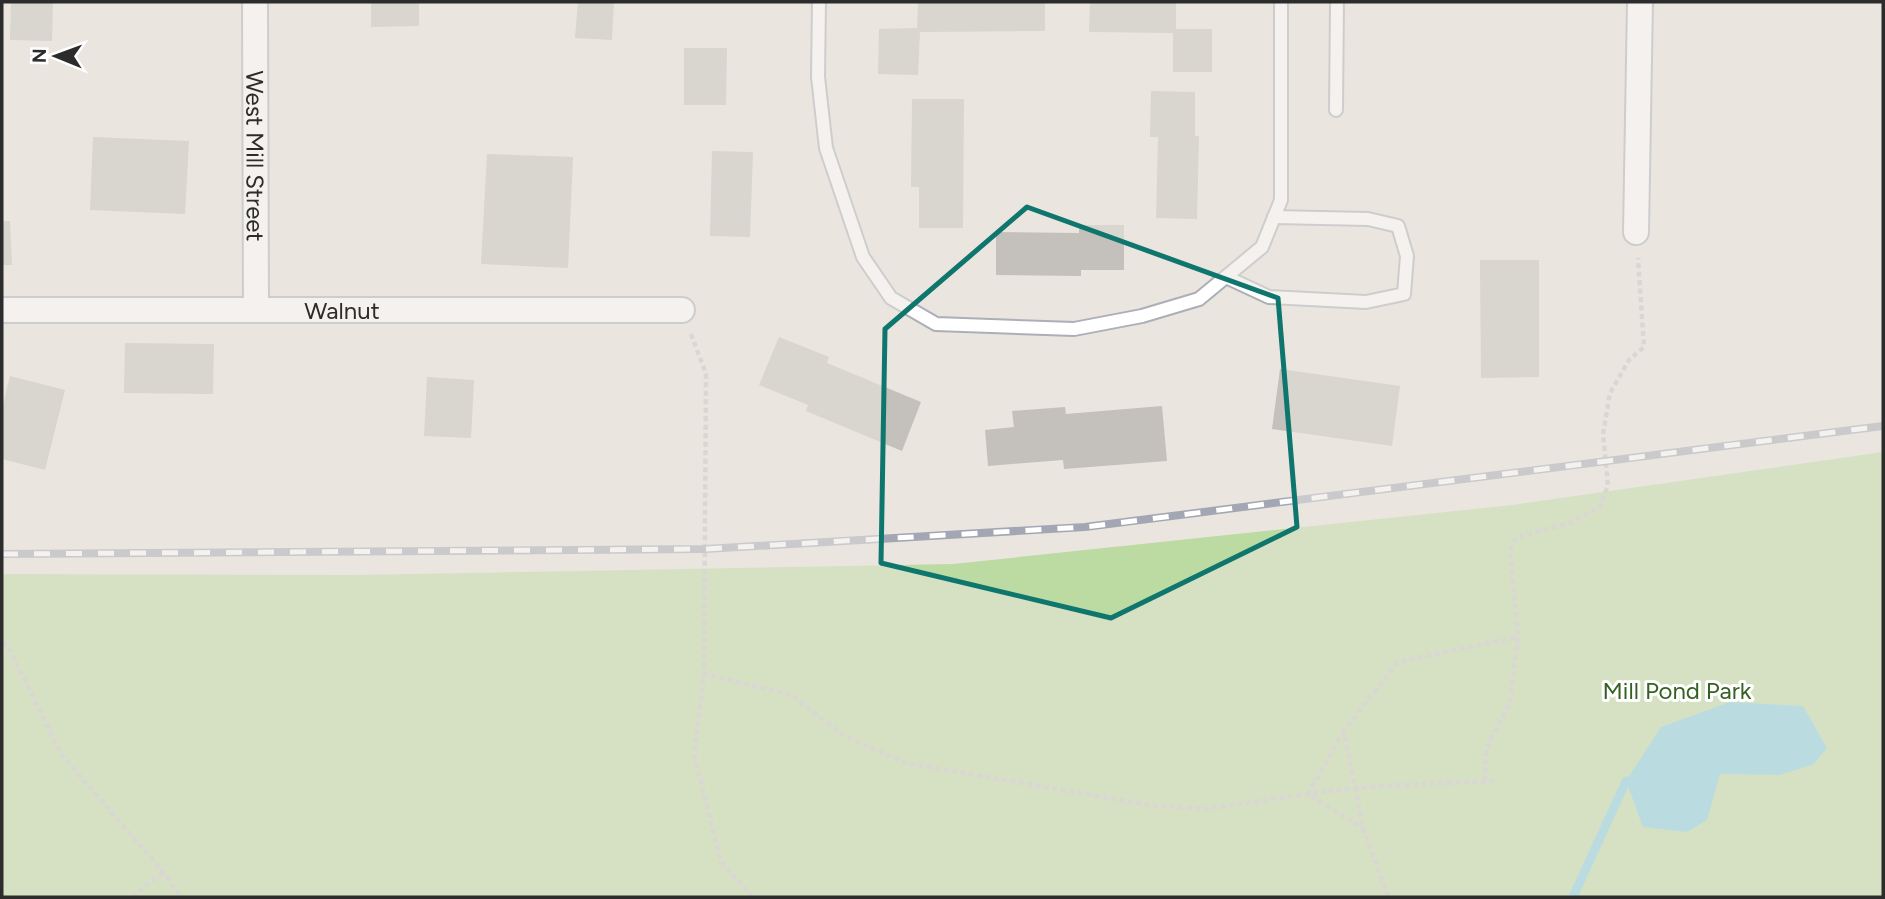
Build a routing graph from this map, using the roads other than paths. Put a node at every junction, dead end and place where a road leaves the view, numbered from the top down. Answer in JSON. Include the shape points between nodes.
{"nodes":[{"id":1,"x":255,"y":2,"type":"edge"},
{"id":2,"x":819,"y":2,"type":"edge"},
{"id":3,"x":1281,"y":2,"type":"edge"},
{"id":4,"x":1337,"y":2,"type":"edge"},
{"id":5,"x":1640,"y":2,"type":"edge"},
{"id":6,"x":1336,"y":110,"type":"dead end"},
{"id":7,"x":1274,"y":217,"type":"junction"},
{"id":8,"x":1636,"y":232,"type":"road end"},
{"id":9,"x":1226,"y":277,"type":"junction"},
{"id":10,"x":256,"y":309,"type":"junction"},
{"id":11,"x":2,"y":310,"type":"edge"},
{"id":12,"x":682,"y":310,"type":"road end"}],
"edges":[{"from":1,"to":10,"type":"street","name":"West Mill Street"},
{"from":2,"to":9,"type":"lane","via":[[818,77],[826,149],[863,257],[891,298],[936,324],[1074,329],[1199,299]]},
{"from":3,"to":7,"type":"lane","via":[[1281,200]]},
{"from":4,"to":6,"type":"lane"},
{"from":5,"to":8,"type":"street"},
{"from":7,"to":9,"type":"lane","via":[[1262,247]]},
{"from":7,"to":9,"type":"lane","via":[[1368,219],[1398,226],[1408,256],[1404,294],[1366,302],[1269,297]]},
{"from":10,"to":11,"type":"street","name":"Walnut"},
{"from":10,"to":12,"type":"street","name":"Walnut"}]}
